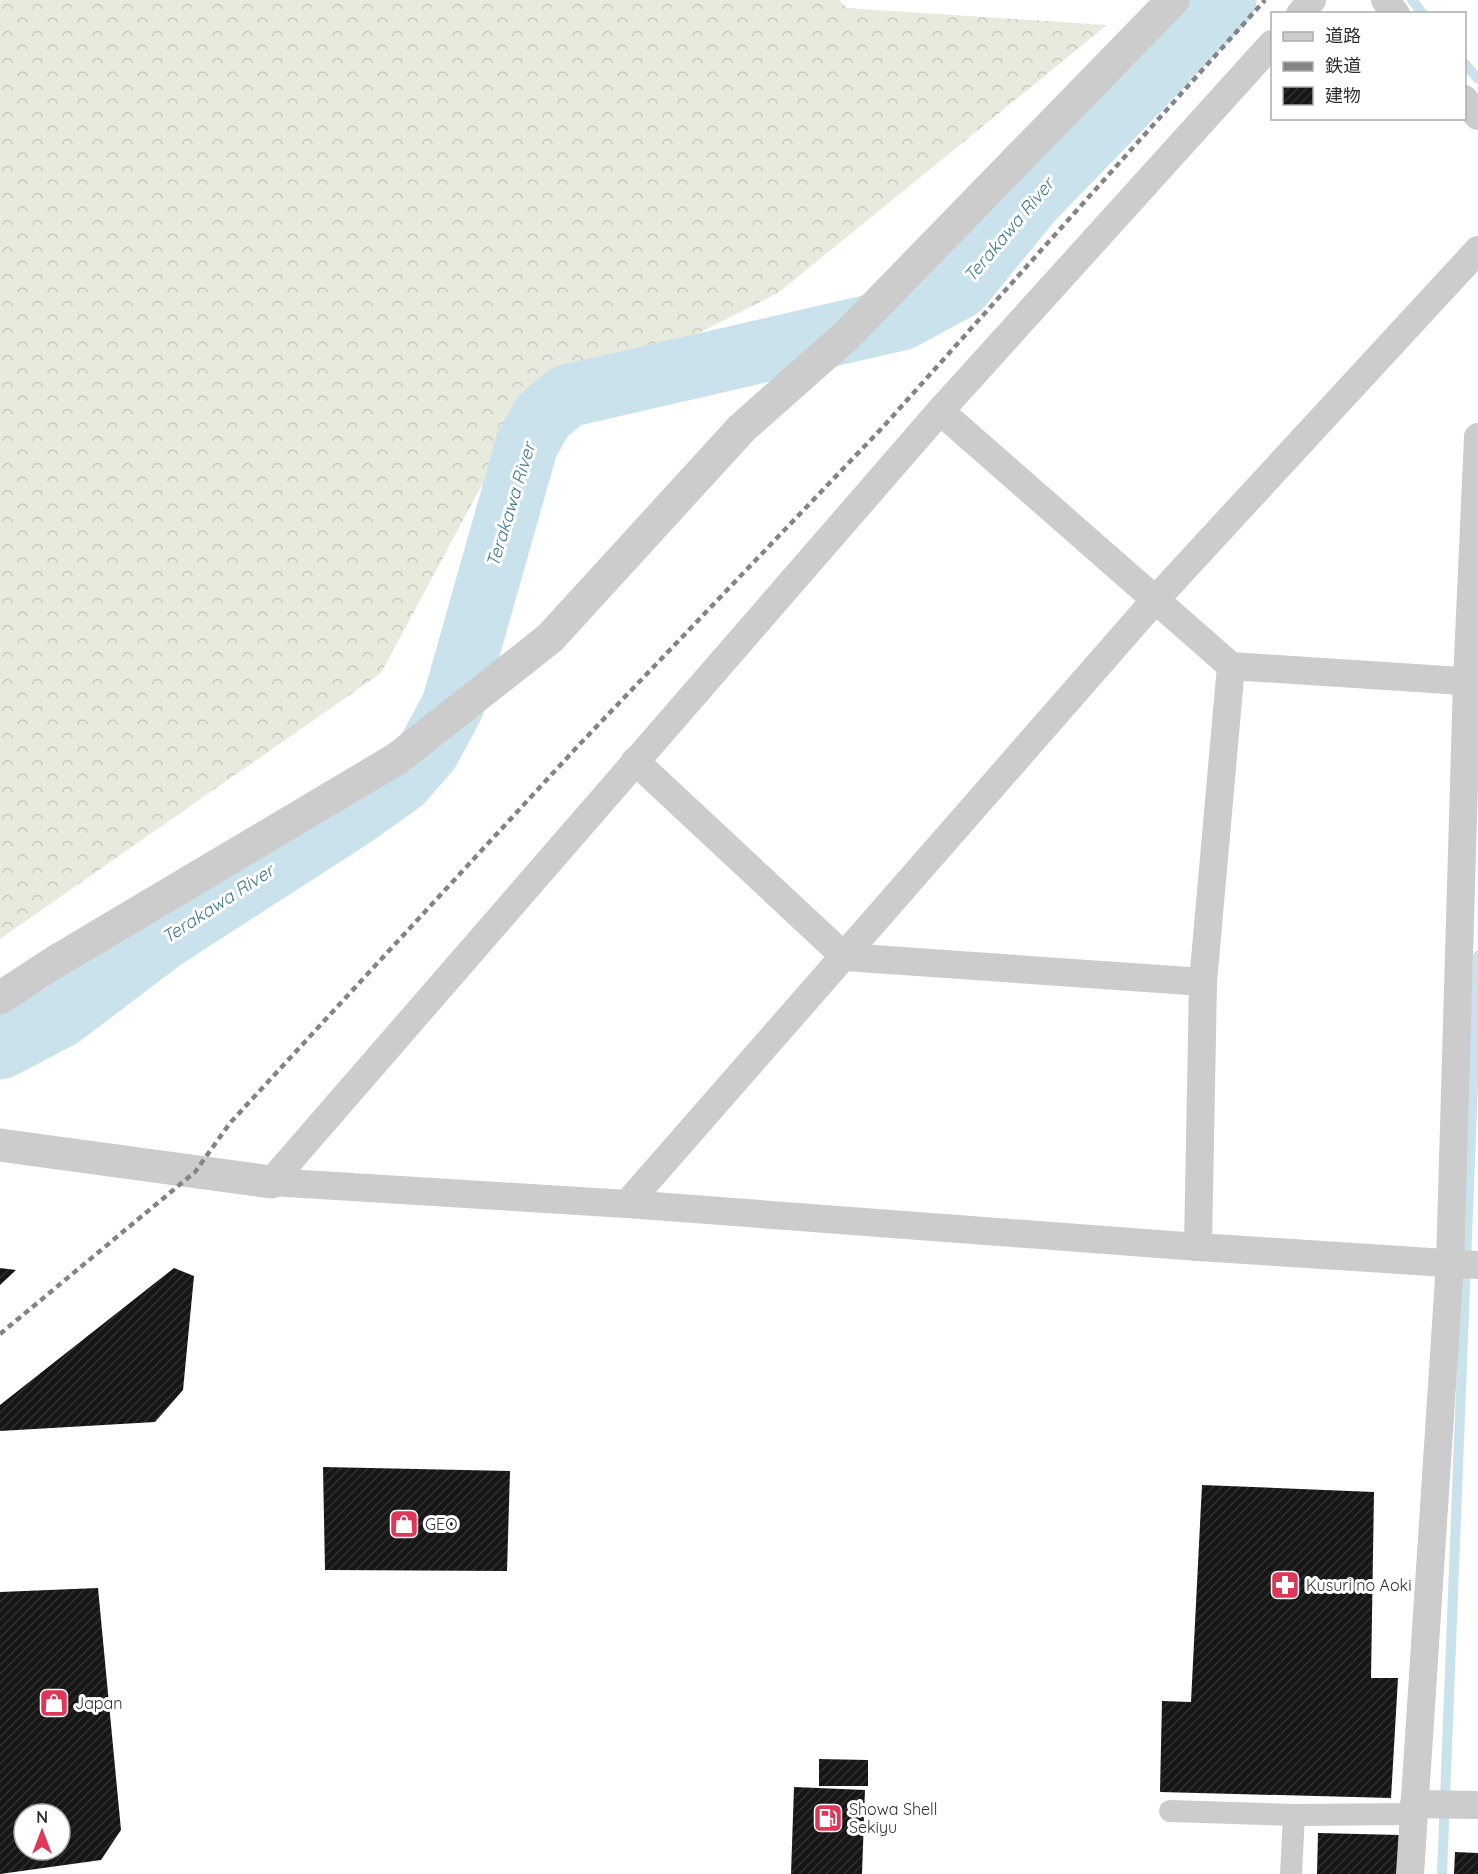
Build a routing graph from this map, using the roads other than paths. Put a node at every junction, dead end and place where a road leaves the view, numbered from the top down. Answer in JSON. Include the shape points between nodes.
{"nodes":[{"id":1,"x":1173,"y":0,"type":"edge"},
{"id":2,"x":1312,"y":0,"type":"edge"},
{"id":3,"x":1385,"y":0,"type":"edge"},
{"id":4,"x":1302,"y":12,"type":"edge"},
{"id":5,"x":1394,"y":12,"type":"edge"},
{"id":6,"x":1271,"y":45,"type":"edge"},
{"id":7,"x":1466,"y":101,"type":"edge"},
{"id":8,"x":1478,"y":116,"type":"edge"},
{"id":9,"x":1478,"y":250,"type":"edge"},
{"id":10,"x":940,"y":411,"type":"junction"},
{"id":11,"x":1478,"y":436,"type":"edge"},
{"id":12,"x":1156,"y":599,"type":"junction"},
{"id":13,"x":1231,"y":666,"type":"junction"},
{"id":14,"x":1472,"y":681,"type":"edge"},
{"id":15,"x":634,"y":761,"type":"junction"},
{"id":16,"x":844,"y":957,"type":"junction"},
{"id":17,"x":1203,"y":982,"type":"junction"},
{"id":18,"x":0,"y":998,"type":"edge"},
{"id":19,"x":0,"y":1145,"type":"edge"},
{"id":20,"x":271,"y":1182,"type":"junction"},
{"id":21,"x":627,"y":1204,"type":"junction"},
{"id":22,"x":1198,"y":1247,"type":"junction"},
{"id":23,"x":1464,"y":1264,"type":"edge"},
{"id":24,"x":1438,"y":1806,"type":"edge"},
{"id":25,"x":1170,"y":1811,"type":"dead end"},
{"id":26,"x":1293,"y":1815,"type":"junction"},
{"id":27,"x":1292,"y":1874,"type":"edge"},
{"id":28,"x":1410,"y":1874,"type":"edge"}],
"edges":[{"from":1,"to":18,"type":"street","via":[[847,335],[742,428],[550,638],[398,758]]},
{"from":2,"to":4,"type":"street"},
{"from":3,"to":5,"type":"street"},
{"from":6,"to":10,"type":"street"},
{"from":7,"to":8,"type":"street"},
{"from":9,"to":12,"type":"street"},
{"from":10,"to":12,"type":"street"},
{"from":10,"to":15,"type":"street"},
{"from":11,"to":14,"type":"street"},
{"from":12,"to":13,"type":"street"},
{"from":12,"to":16,"type":"street"},
{"from":13,"to":14,"type":"street"},
{"from":13,"to":17,"type":"street"},
{"from":14,"to":23,"type":"street"},
{"from":15,"to":16,"type":"street"},
{"from":15,"to":20,"type":"street"},
{"from":16,"to":17,"type":"street"},
{"from":16,"to":21,"type":"street"},
{"from":17,"to":22,"type":"street"},
{"from":19,"to":20,"type":"street"},
{"from":20,"to":21,"type":"street"},
{"from":21,"to":22,"type":"street"},
{"from":22,"to":23,"type":"street"},
{"from":23,"to":24,"type":"street"},
{"from":24,"to":26,"type":"street"},
{"from":24,"to":28,"type":"street"},
{"from":25,"to":26,"type":"street"},
{"from":26,"to":27,"type":"street"}]}
